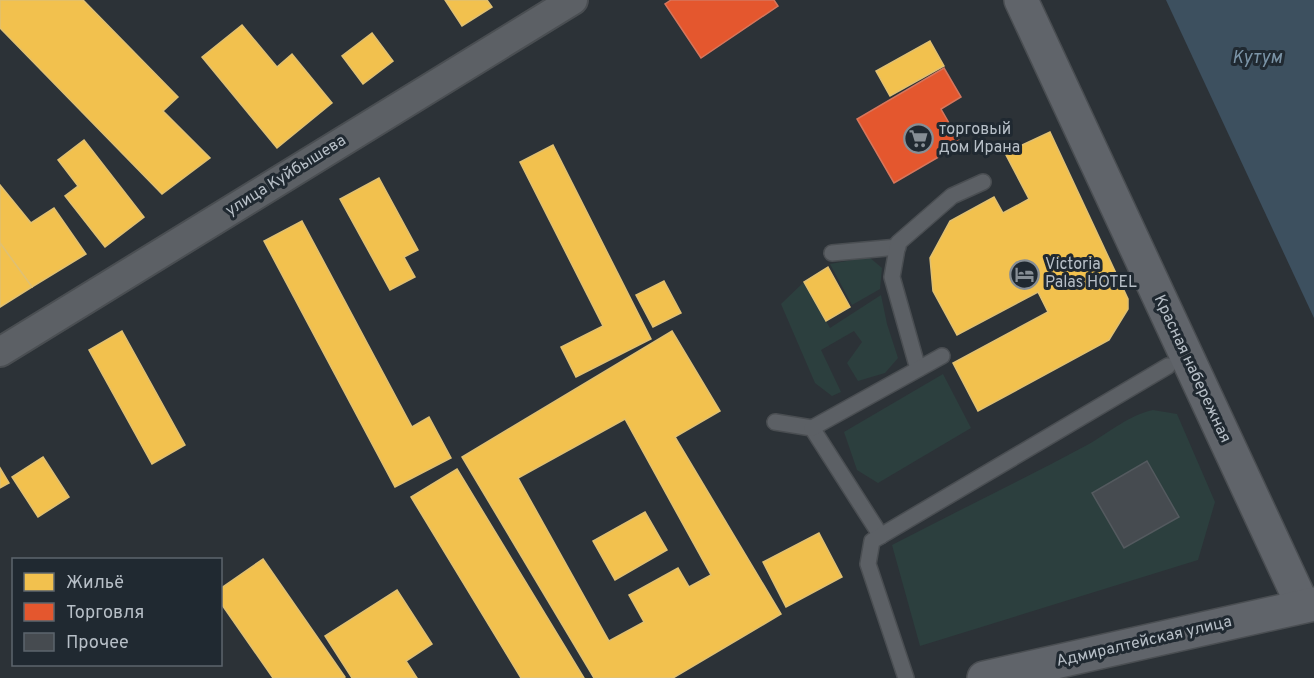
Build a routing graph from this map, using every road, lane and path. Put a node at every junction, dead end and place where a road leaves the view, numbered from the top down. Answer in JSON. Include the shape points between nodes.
{"nodes":[{"id":1,"x":573,"y":0,"type":"edge"},
{"id":2,"x":1021,"y":0,"type":"edge"},
{"id":3,"x":983,"y":182,"type":"dead end"},
{"id":4,"x":898,"y":247,"type":"junction"},
{"id":5,"x":832,"y":253,"type":"dead end"},
{"id":6,"x":0,"y":352,"type":"edge"},
{"id":7,"x":942,"y":356,"type":"dead end"},
{"id":8,"x":1168,"y":366,"type":"dead end"},
{"id":9,"x":918,"y":369,"type":"junction"},
{"id":10,"x":776,"y":422,"type":"dead end"},
{"id":11,"x":812,"y":429,"type":"junction"},
{"id":12,"x":881,"y":536,"type":"junction"},
{"id":13,"x":1309,"y":605,"type":"edge"},
{"id":14,"x":906,"y":678,"type":"edge"},
{"id":15,"x":984,"y":678,"type":"edge"}],
"edges":[{"from":1,"to":6,"type":"street","name":"улица Куйбышева"},
{"from":2,"to":13,"type":"main road","name":"Красная набережная"},
{"from":3,"to":4,"type":"lane","via":[[952,196]]},
{"from":4,"to":5,"type":"lane"},
{"from":4,"to":9,"type":"lane","via":[[892,277]]},
{"from":7,"to":9,"type":"lane"},
{"from":8,"to":12,"type":"lane"},
{"from":9,"to":11,"type":"lane"},
{"from":10,"to":11,"type":"lane"},
{"from":11,"to":12,"type":"lane"},
{"from":12,"to":14,"type":"lane","via":[[872,541],[868,564]]},
{"from":13,"to":15,"type":"main road","name":"Адмиралтейская улица"}]}
